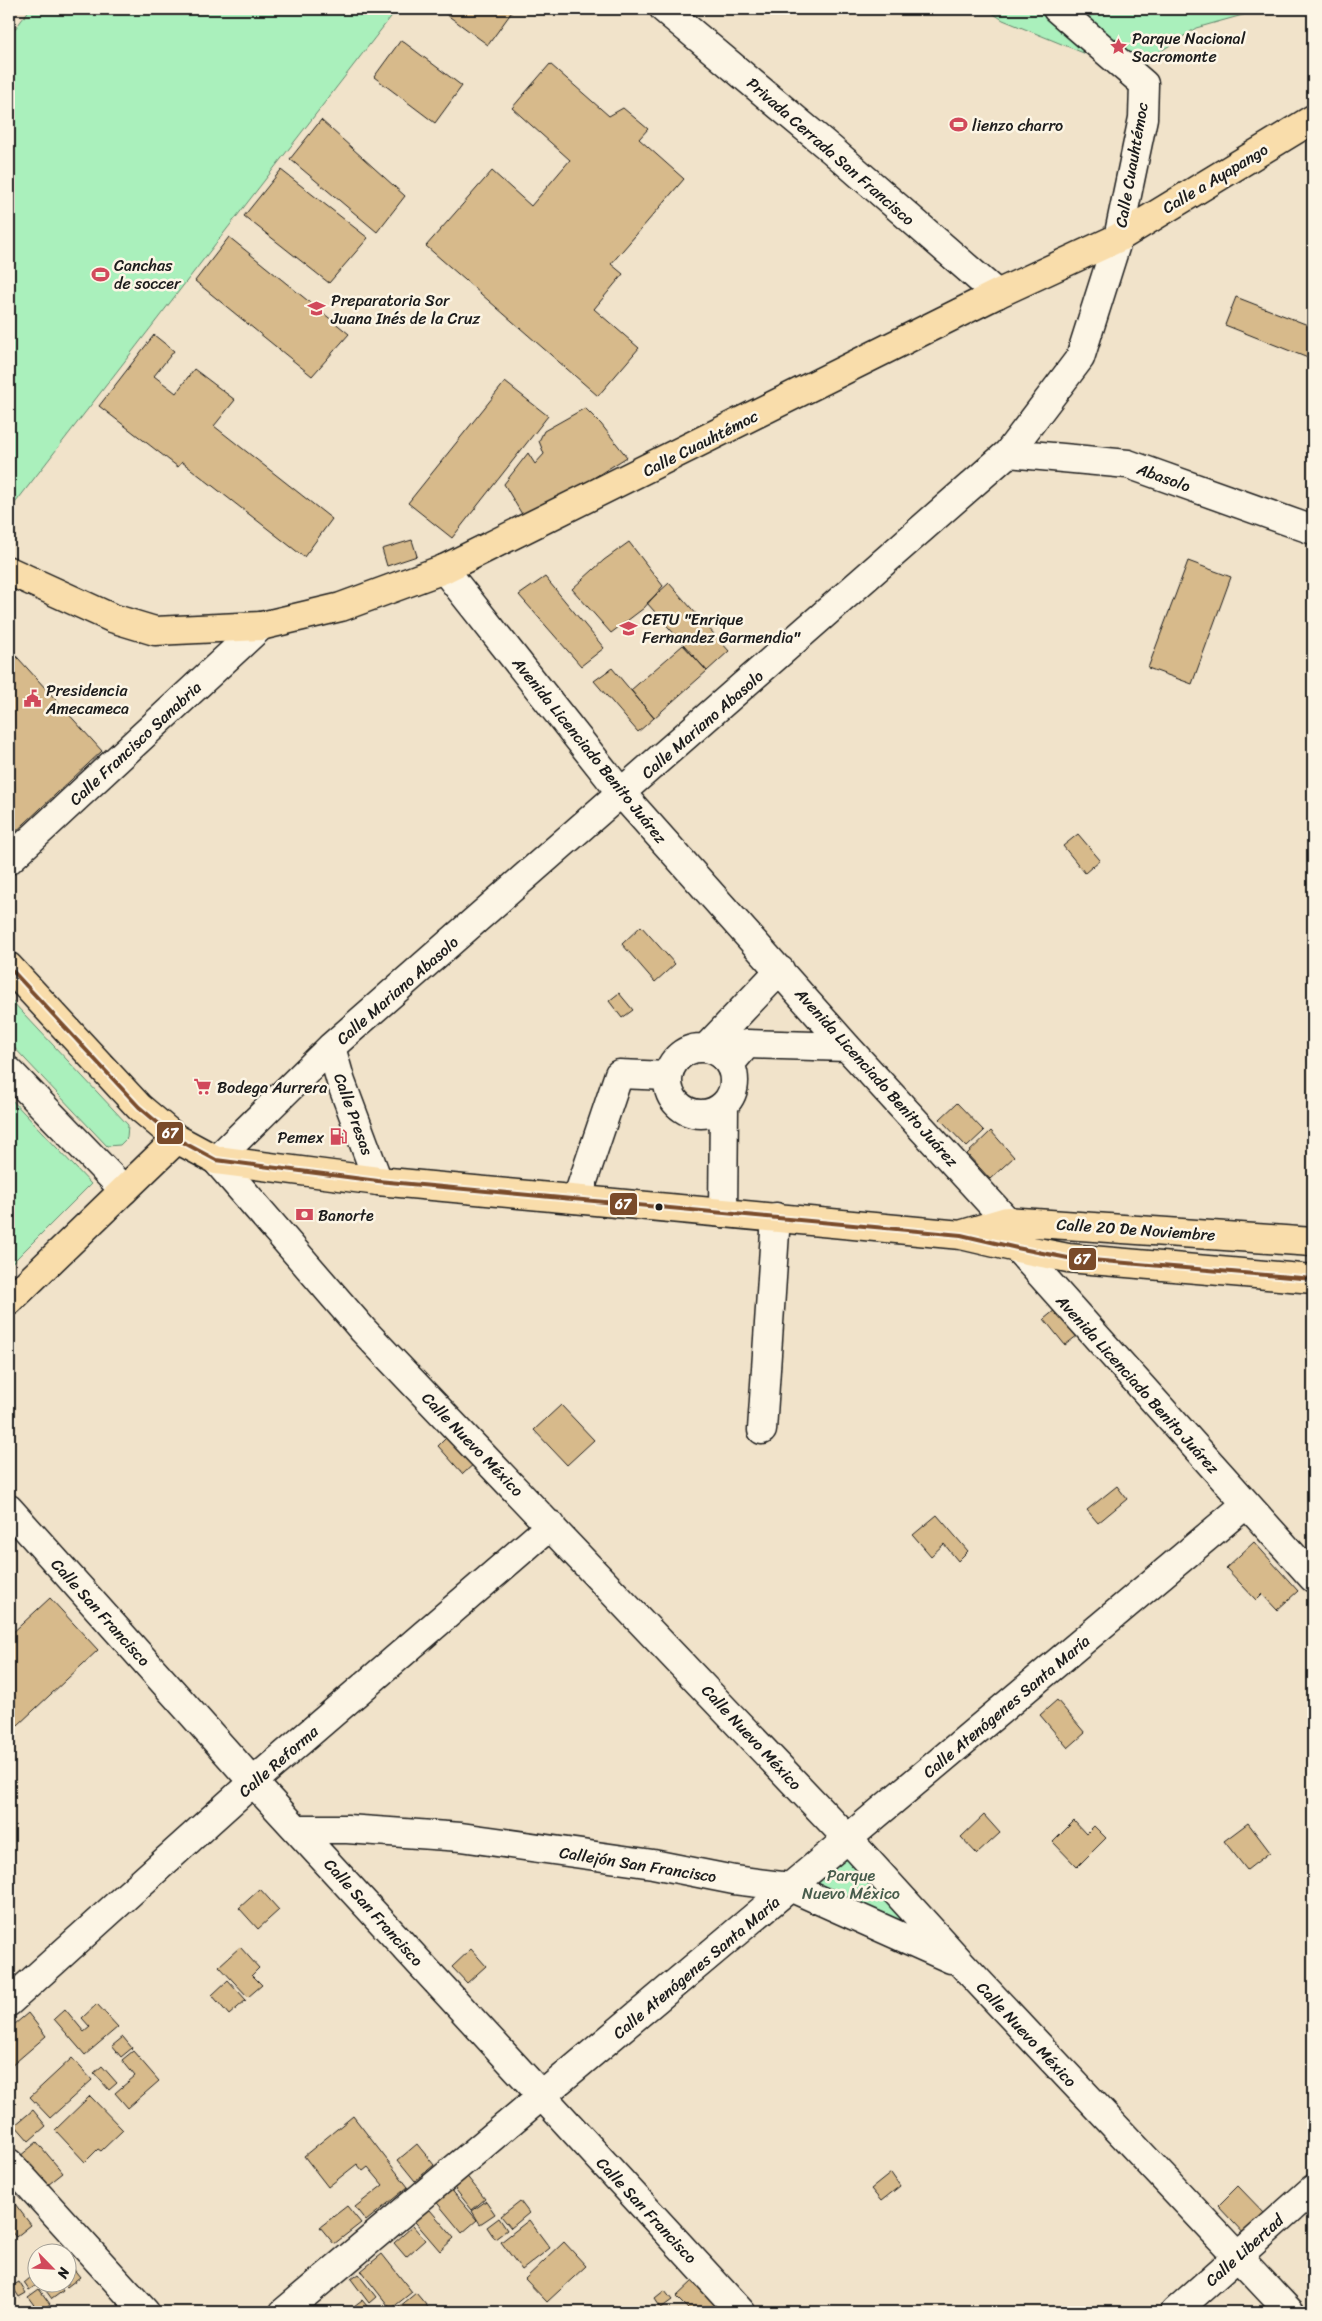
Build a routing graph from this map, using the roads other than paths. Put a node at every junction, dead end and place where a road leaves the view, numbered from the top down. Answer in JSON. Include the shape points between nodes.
{"nodes":[{"id":1,"x":664,"y":9,"type":"edge"},
{"id":2,"x":1057,"y":9,"type":"edge"},
{"id":3,"x":1313,"y":119,"type":"edge"},
{"id":4,"x":1118,"y":238,"type":"junction"},
{"id":5,"x":997,"y":294,"type":"junction"},
{"id":6,"x":1008,"y":454,"type":"junction"},
{"id":7,"x":1313,"y":530,"type":"edge"},
{"id":8,"x":10,"y":570,"type":"edge"},
{"id":9,"x":444,"y":570,"type":"junction"},
{"id":10,"x":261,"y":626,"type":"junction"},
{"id":11,"x":622,"y":794,"type":"junction"},
{"id":12,"x":9,"y":860,"type":"edge"},
{"id":13,"x":9,"y":967,"type":"edge"},
{"id":14,"x":780,"y":970,"type":"junction"},
{"id":15,"x":331,"y":1047,"type":"junction"},
{"id":16,"x":847,"y":1047,"type":"junction"},
{"id":17,"x":706,"y":1048,"type":"junction"},
{"id":18,"x":730,"y":1064,"type":"junction"},
{"id":19,"x":9,"y":1071,"type":"edge"},
{"id":20,"x":668,"y":1076,"type":"junction"},
{"id":21,"x":724,"y":1106,"type":"junction"},
{"id":22,"x":177,"y":1139,"type":"junction"},
{"id":23,"x":216,"y":1160,"type":"junction"},
{"id":24,"x":378,"y":1181,"type":"junction"},
{"id":25,"x":124,"y":1190,"type":"junction"},
{"id":26,"x":577,"y":1199,"type":"junction"},
{"id":27,"x":723,"y":1213,"type":"junction"},
{"id":28,"x":776,"y":1217,"type":"junction"},
{"id":29,"x":1007,"y":1221,"type":"junction"},
{"id":30,"x":961,"y":1235,"type":"junction"},
{"id":31,"x":1313,"y":1242,"type":"edge"},
{"id":32,"x":1017,"y":1248,"type":"junction"},
{"id":33,"x":1313,"y":1279,"type":"edge"},
{"id":34,"x":9,"y":1301,"type":"edge"},
{"id":35,"x":762,"y":1430,"type":"dead end"},
{"id":36,"x":1245,"y":1505,"type":"junction"},
{"id":37,"x":9,"y":1509,"type":"edge"},
{"id":38,"x":551,"y":1525,"type":"junction"},
{"id":39,"x":1313,"y":1578,"type":"edge"},
{"id":40,"x":253,"y":1782,"type":"junction"},
{"id":41,"x":298,"y":1829,"type":"junction"},
{"id":42,"x":848,"y":1839,"type":"junction"},
{"id":43,"x":790,"y":1887,"type":"junction"},
{"id":44,"x":962,"y":1964,"type":"junction"},
{"id":45,"x":9,"y":2002,"type":"edge"},
{"id":46,"x":542,"y":2096,"type":"junction"},
{"id":47,"x":9,"y":2163,"type":"edge"},
{"id":48,"x":1313,"y":2188,"type":"edge"},
{"id":49,"x":1237,"y":2257,"type":"junction"},
{"id":50,"x":145,"y":2312,"type":"edge"},
{"id":51,"x":284,"y":2312,"type":"edge"},
{"id":52,"x":741,"y":2312,"type":"edge"},
{"id":53,"x":1175,"y":2312,"type":"edge"},
{"id":54,"x":1290,"y":2312,"type":"edge"}],
"edges":[{"from":1,"to":5,"type":"street","name":"Privada Cerrada San Francisco"},
{"from":2,"to":4,"type":"street","name":"Calle Cuauhtémoc","via":[[1144,84],[1143,118]]},
{"from":3,"to":4,"type":"main road","name":"Calle a Ayapango"},
{"from":4,"to":5,"type":"main road","name":"Calle Cuauhtémoc"},
{"from":4,"to":6,"type":"street","name":"Calle Mariano Abasolo","via":[[1080,358]]},
{"from":5,"to":9,"type":"main road","name":"Calle Cuauhtémoc"},
{"from":6,"to":7,"type":"street","name":"Abasolo","via":[[1128,464]]},
{"from":6,"to":11,"type":"street","name":"Calle Mariano Abasolo"},
{"from":8,"to":10,"type":"main road","name":"Calle Cuauhtémoc","via":[[112,618],[155,632]]},
{"from":9,"to":10,"type":"main road","name":"Calle Cuauhtémoc","via":[[341,607]]},
{"from":9,"to":11,"type":"street","name":"Avenida Licenciado Benito Juárez"},
{"from":10,"to":12,"type":"street","name":"Calle Francisco Sanabria"},
{"from":11,"to":14,"type":"street","name":"Avenida Licenciado Benito Juárez"},
{"from":11,"to":15,"type":"street","name":"Calle Mariano Abasolo"},
{"from":13,"to":22,"type":"main road","name":"Calle 20 De Noviembre","via":[[139,1107]]},
{"from":14,"to":16,"type":"street","name":"Avenida Licenciado Benito Juárez"},
{"from":14,"to":17,"type":"street"},
{"from":15,"to":23,"type":"street","name":"Calle Mariano Abasolo"},
{"from":15,"to":24,"type":"street","name":"Calle Presas"},
{"from":16,"to":18,"type":"street","via":[[746,1044]]},
{"from":16,"to":29,"type":"street","name":"Avenida Licenciado Benito Juárez"},
{"from":17,"to":18,"type":"street","via":[[716,1050]]},
{"from":17,"to":20,"type":"street","via":[[686,1051],[672,1066]]},
{"from":18,"to":21,"type":"street","via":[[734,1086]]},
{"from":19,"to":25,"type":"street"},
{"from":20,"to":21,"type":"street","via":[[673,1099],[681,1108],[703,1114]]},
{"from":20,"to":26,"type":"street","via":[[620,1074]]},
{"from":21,"to":27,"type":"street"},
{"from":22,"to":23,"type":"main road","name":"Calle 20 De Noviembre"},
{"from":22,"to":25,"type":"main road"},
{"from":23,"to":24,"type":"main road","name":"Calle 20 De Noviembre"},
{"from":23,"to":38,"type":"street","name":"Calle Nuevo México","via":[[363,1330]]},
{"from":24,"to":26,"type":"main road","name":"Calle 20 De Noviembre"},
{"from":25,"to":34,"type":"main road"},
{"from":26,"to":27,"type":"main road","name":"Calle 20 De Noviembre"},
{"from":27,"to":28,"type":"main road","name":"Calle 20 De Noviembre"},
{"from":28,"to":30,"type":"main road","name":"Calle 20 De Noviembre"},
{"from":28,"to":35,"type":"street"},
{"from":29,"to":30,"type":"main road","name":"Calle 20 De Noviembre"},
{"from":29,"to":31,"type":"main road","name":"Calle 20 De Noviembre"},
{"from":29,"to":32,"type":"street","name":"Avenida Licenciado Benito Juárez"},
{"from":30,"to":32,"type":"main road","name":"Calle 20 De Noviembre"},
{"from":32,"to":33,"type":"main road","name":"Calle 20 De Noviembre","via":[[1068,1258]]},
{"from":32,"to":36,"type":"street","name":"Avenida Licenciado Benito Juárez"},
{"from":36,"to":39,"type":"street","name":"Avenida Licenciado Benito Juárez"},
{"from":36,"to":42,"type":"street","name":"Calle Atenógenes Santa María"},
{"from":37,"to":40,"type":"street","name":"Calle San Francisco"},
{"from":38,"to":40,"type":"street","name":"Calle Reforma"},
{"from":38,"to":42,"type":"street","name":"Calle Nuevo México"},
{"from":40,"to":41,"type":"street","name":"Calle San Francisco"},
{"from":40,"to":45,"type":"street","name":"Calle Reforma"},
{"from":41,"to":43,"type":"street","name":"Callejón San Francisco","via":[[461,1837]]},
{"from":41,"to":46,"type":"street","name":"Calle San Francisco"},
{"from":42,"to":43,"type":"street","name":"Calle Atenógenes Santa María"},
{"from":42,"to":44,"type":"street","name":"Calle Nuevo México"},
{"from":43,"to":44,"type":"street","name":"Callejón San Francisco"},
{"from":43,"to":46,"type":"street","name":"Calle Atenógenes Santa María"},
{"from":44,"to":49,"type":"street","name":"Calle Nuevo México"},
{"from":46,"to":51,"type":"street","name":"Calle Atenógenes Santa María"},
{"from":46,"to":52,"type":"street","name":"Calle San Francisco"},
{"from":47,"to":50,"type":"street"},
{"from":48,"to":49,"type":"street","name":"Calle Libertad"},
{"from":49,"to":53,"type":"street","name":"Calle Libertad"},
{"from":49,"to":54,"type":"street","name":"Calle Nuevo México"}]}
